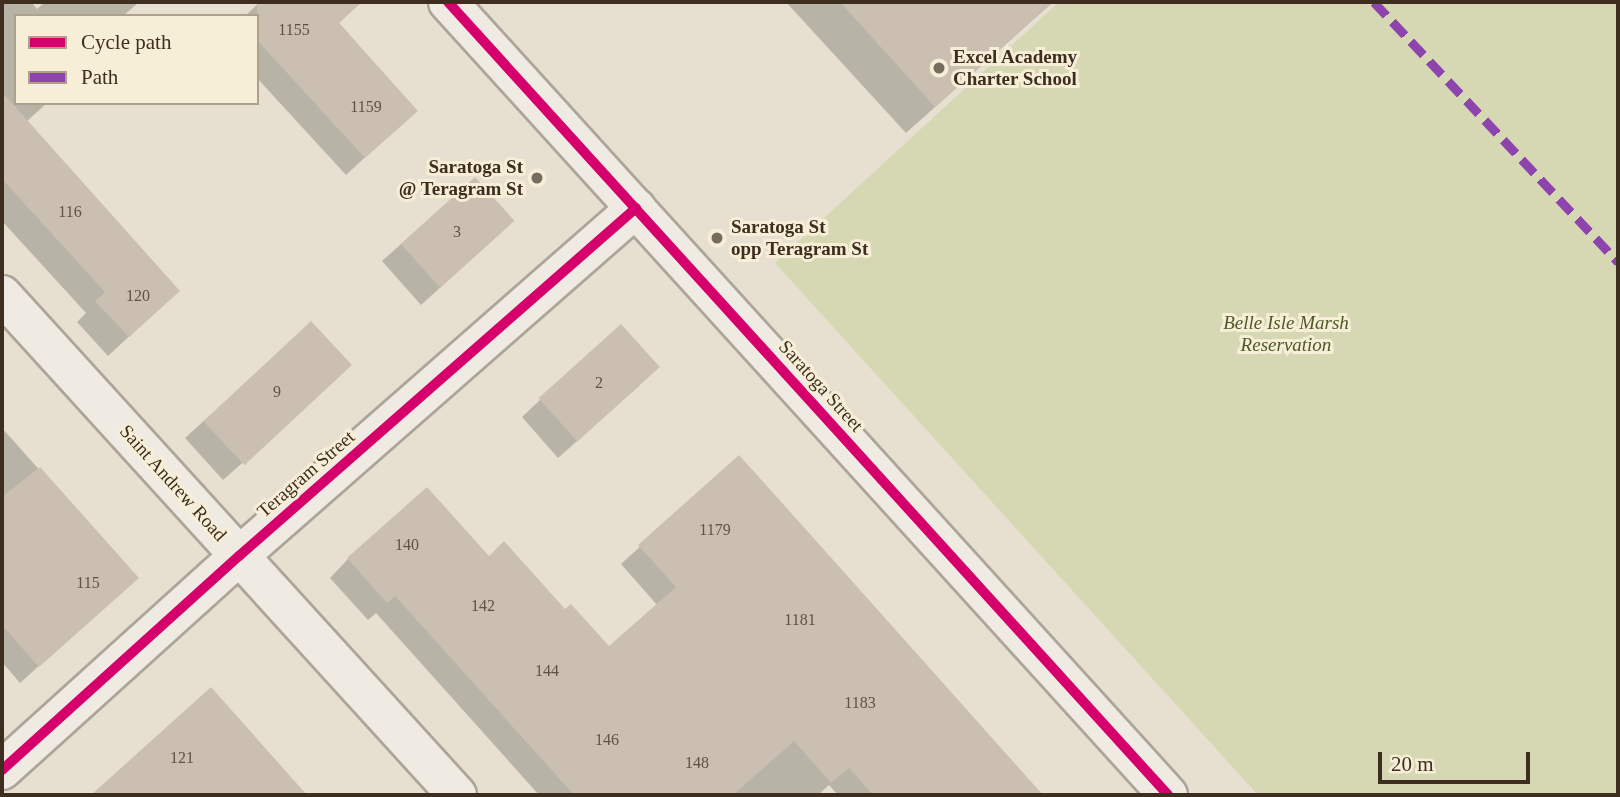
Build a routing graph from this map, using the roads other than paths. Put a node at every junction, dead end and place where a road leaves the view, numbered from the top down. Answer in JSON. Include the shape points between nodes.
{"nodes":[{"id":1,"x":448,"y":2,"type":"edge"},
{"id":2,"x":636,"y":208,"type":"junction"},
{"id":3,"x":2,"y":295,"type":"edge"},
{"id":4,"x":239,"y":556,"type":"junction"},
{"id":5,"x":2,"y":770,"type":"edge"},
{"id":6,"x":457,"y":795,"type":"edge"},
{"id":7,"x":1168,"y":795,"type":"edge"}],
"edges":[{"from":1,"to":2,"type":"street","name":"Saratoga Street"},
{"from":2,"to":4,"type":"street","name":"Teragram Street"},
{"from":2,"to":7,"type":"street","name":"Saratoga Street"},
{"from":3,"to":4,"type":"street","name":"Saint Andrew Road"},
{"from":4,"to":5,"type":"street","name":"Teragram Street"},
{"from":4,"to":6,"type":"street","name":"Saint Andrew Road"}]}
